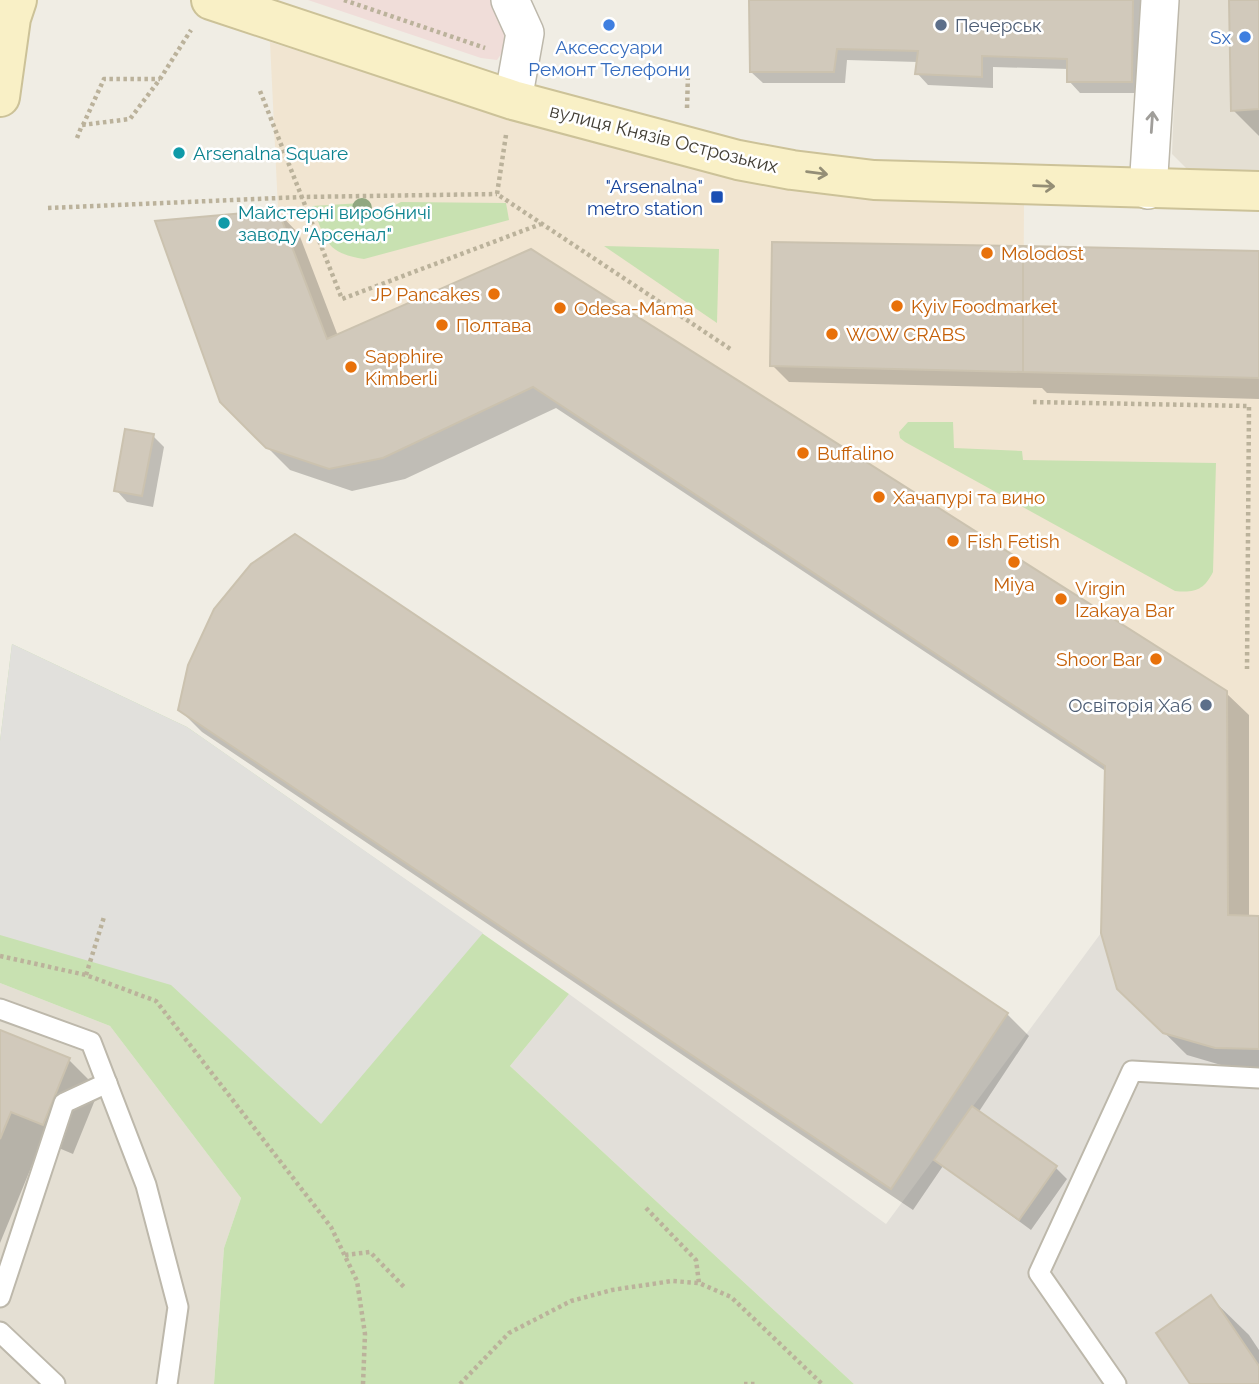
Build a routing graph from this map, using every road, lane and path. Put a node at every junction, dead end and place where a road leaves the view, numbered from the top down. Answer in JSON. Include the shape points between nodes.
{"nodes":[{"id":1,"x":17,"y":0,"type":"edge"},
{"id":2,"x":344,"y":0,"type":"edge"},
{"id":3,"x":1160,"y":0,"type":"edge"},
{"id":4,"x":519,"y":1,"type":"edge"},
{"id":5,"x":203,"y":11,"type":"edge"},
{"id":6,"x":496,"y":51,"type":"dead end"},
{"id":7,"x":688,"y":74,"type":"dead end"},
{"id":8,"x":160,"y":79,"type":"junction"},
{"id":9,"x":260,"y":91,"type":"dead end"},
{"id":10,"x":0,"y":97,"type":"edge"},
{"id":11,"x":513,"y":100,"type":"junction"},
{"id":12,"x":686,"y":113,"type":"dead end"},
{"id":13,"x":82,"y":125,"type":"junction"},
{"id":14,"x":77,"y":138,"type":"dead end"},
{"id":15,"x":1148,"y":190,"type":"junction"},
{"id":16,"x":1259,"y":191,"type":"edge"},
{"id":17,"x":497,"y":194,"type":"junction"},
{"id":18,"x":302,"y":197,"type":"junction"},
{"id":19,"x":48,"y":208,"type":"dead end"},
{"id":20,"x":541,"y":224,"type":"junction"},
{"id":21,"x":732,"y":350,"type":"dead end"},
{"id":22,"x":1033,"y":402,"type":"dead end"},
{"id":23,"x":1247,"y":669,"type":"dead end"},
{"id":24,"x":104,"y":918,"type":"dead end"},
{"id":25,"x":0,"y":956,"type":"edge"},
{"id":26,"x":86,"y":975,"type":"junction"},
{"id":27,"x":0,"y":1009,"type":"edge"},
{"id":28,"x":1259,"y":1078,"type":"edge"},
{"id":29,"x":107,"y":1083,"type":"junction"},
{"id":30,"x":646,"y":1208,"type":"dead end"},
{"id":31,"x":345,"y":1255,"type":"junction"},
{"id":32,"x":699,"y":1283,"type":"junction"},
{"id":33,"x":405,"y":1288,"type":"dead end"},
{"id":34,"x":0,"y":1297,"type":"edge"},
{"id":35,"x":0,"y":1332,"type":"edge"},
{"id":36,"x":55,"y":1384,"type":"edge"},
{"id":37,"x":167,"y":1384,"type":"edge"},
{"id":38,"x":363,"y":1384,"type":"edge"},
{"id":39,"x":460,"y":1384,"type":"edge"},
{"id":40,"x":744,"y":1384,"type":"edge"},
{"id":41,"x":755,"y":1384,"type":"edge"},
{"id":42,"x":822,"y":1384,"type":"edge"},
{"id":43,"x":1116,"y":1384,"type":"edge"}],
"edges":[{"from":1,"to":10,"type":"main road"},
{"from":2,"to":6,"type":"path"},
{"from":15,"to":3,"type":"street","one_way":true},
{"from":4,"to":11,"type":"street","via":[[525,33]]},
{"from":5,"to":8,"type":"path"},
{"from":5,"to":11,"type":"main road","name":"вулиця Князів Острозьких"},
{"from":7,"to":12,"type":"path"},
{"from":8,"to":13,"type":"path","via":[[130,119]]},
{"from":8,"to":13,"type":"path","via":[[104,79]]},
{"from":9,"to":18,"type":"path"},
{"from":11,"to":15,"type":"main road","name":"вулиця Князів Острозьких","one_way":true,"via":[[792,170],[874,180]]},
{"from":11,"to":17,"type":"path"},
{"from":13,"to":14,"type":"path"},
{"from":15,"to":16,"type":"main road","name":"вулиця Князів Острозьких"},
{"from":17,"to":18,"type":"path"},
{"from":17,"to":20,"type":"path"},
{"from":18,"to":19,"type":"path"},
{"from":18,"to":20,"type":"path","via":[[342,299]]},
{"from":20,"to":21,"type":"path"},
{"from":22,"to":23,"type":"path","via":[[1249,406]]},
{"from":24,"to":26,"type":"path"},
{"from":25,"to":26,"type":"path"},
{"from":26,"to":31,"type":"path","via":[[156,1001],[331,1227]]},
{"from":27,"to":29,"type":"lane","via":[[90,1042]]},
{"from":28,"to":43,"type":"lane","via":[[1132,1071],[1039,1273]]},
{"from":29,"to":34,"type":"lane","via":[[64,1103]]},
{"from":29,"to":37,"type":"lane","via":[[146,1185],[178,1307]]},
{"from":30,"to":32,"type":"path","via":[[696,1260]]},
{"from":31,"to":33,"type":"path","via":[[370,1252]]},
{"from":31,"to":38,"type":"path","via":[[357,1281],[365,1334]]},
{"from":32,"to":39,"type":"path","via":[[640,1284],[571,1301],[509,1333]]},
{"from":32,"to":42,"type":"path","via":[[731,1297]]},
{"from":35,"to":36,"type":"lane"},
{"from":40,"to":41,"type":"path"}]}
